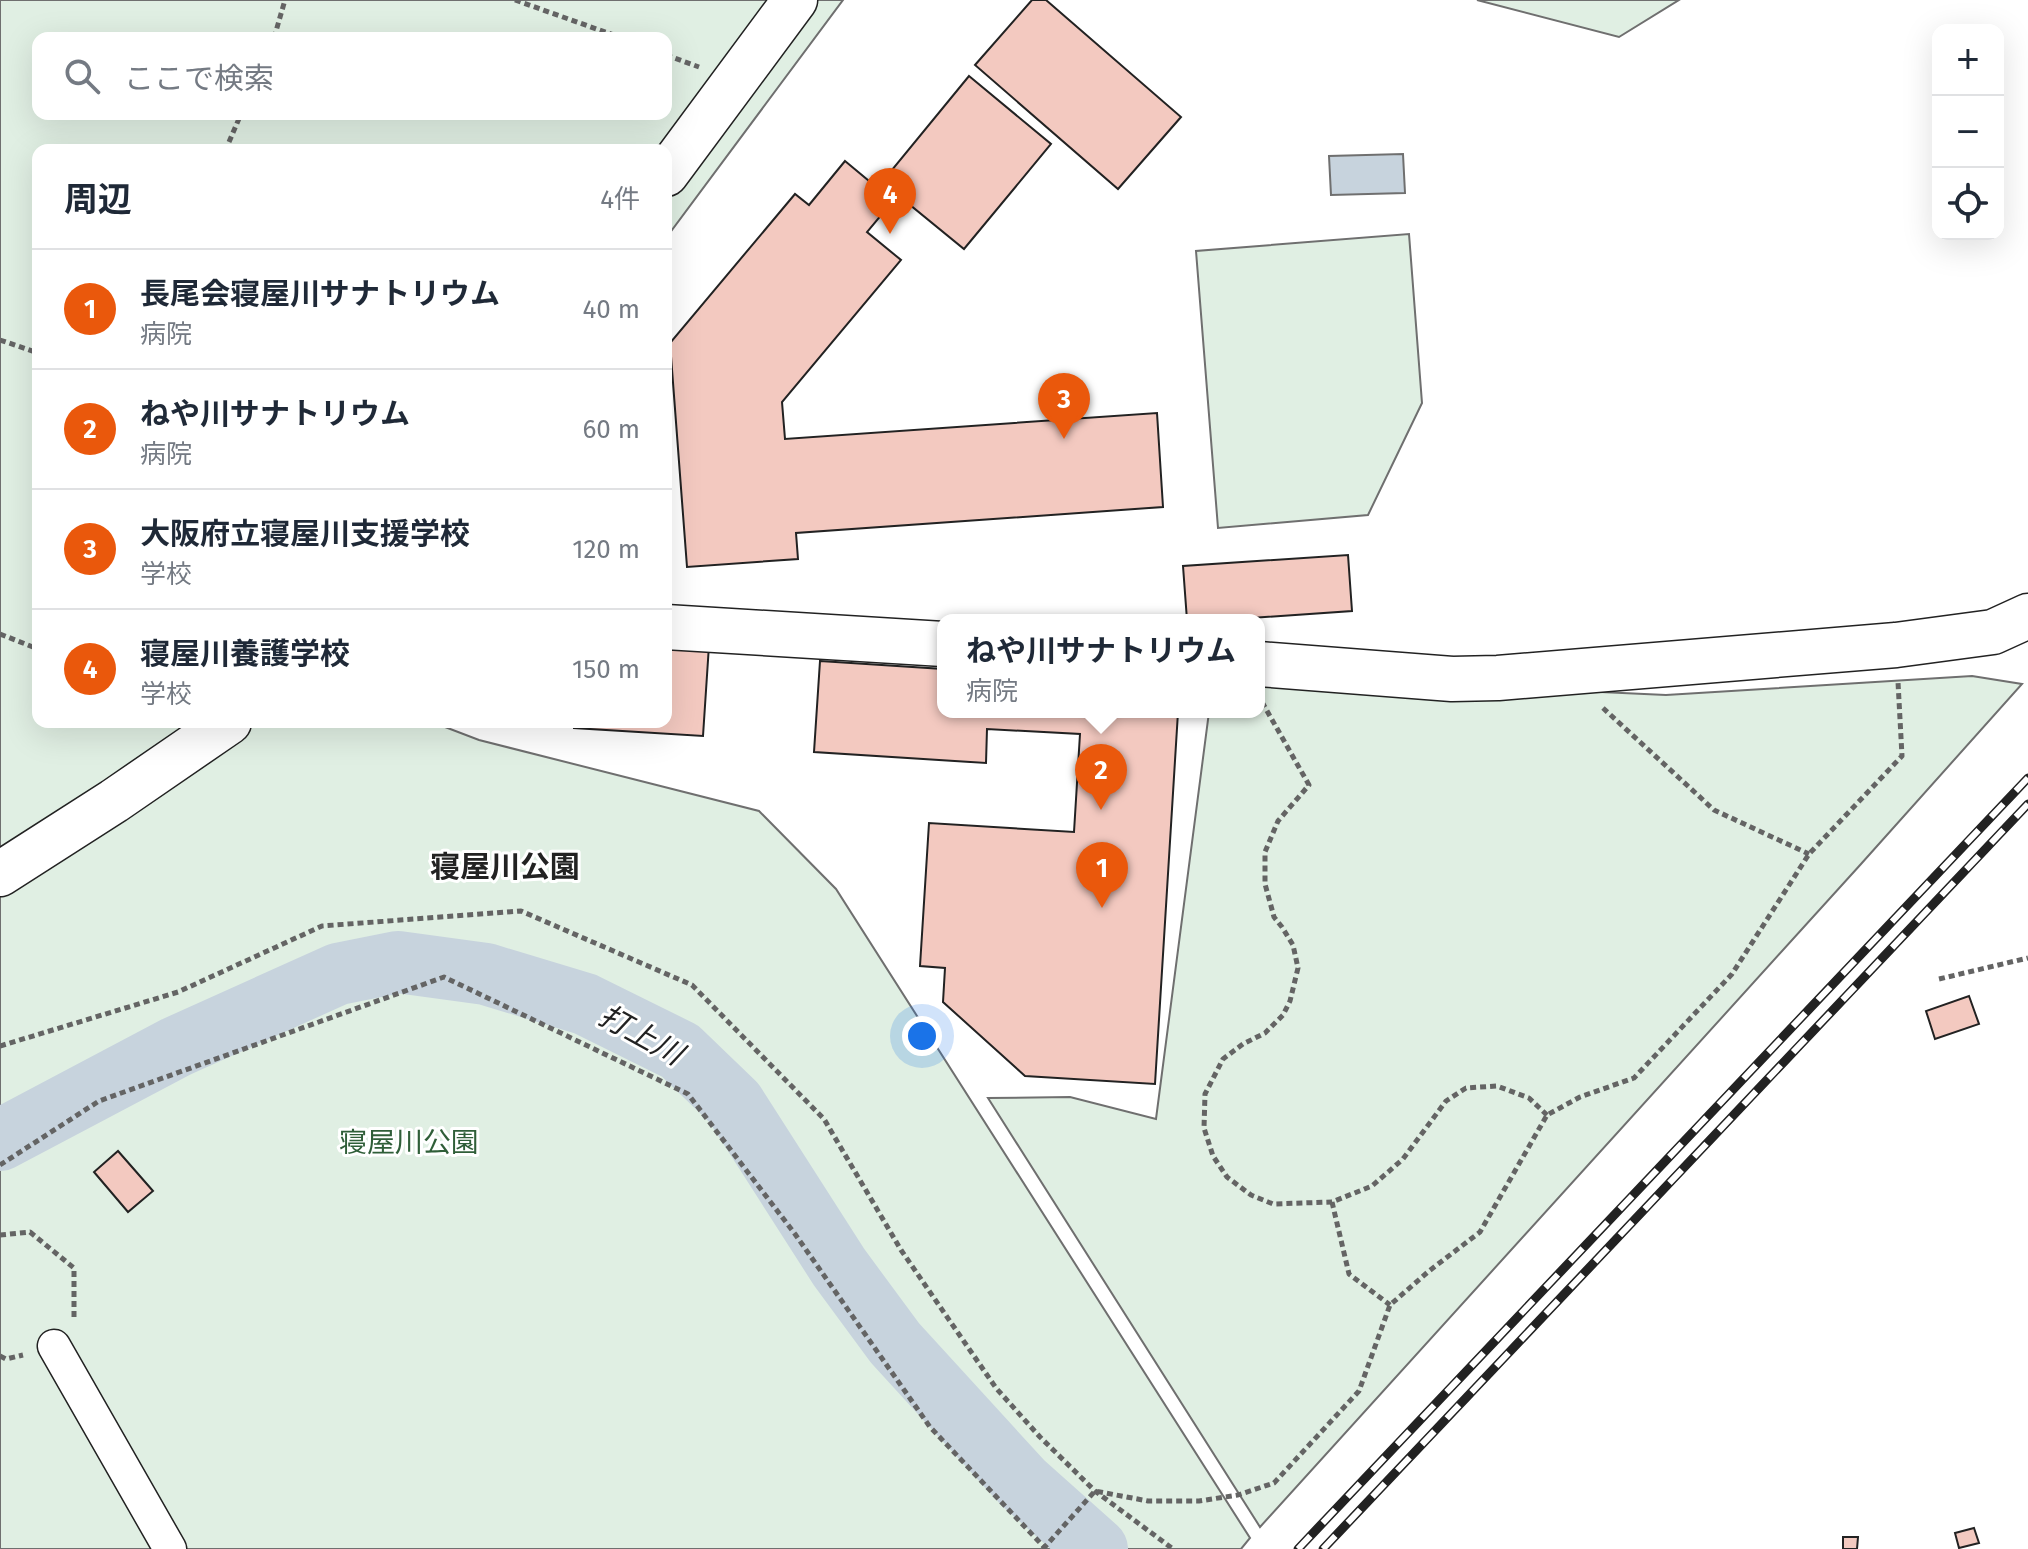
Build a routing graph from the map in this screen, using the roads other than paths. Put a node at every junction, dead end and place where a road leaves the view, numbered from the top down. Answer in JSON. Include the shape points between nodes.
{"nodes":[{"id":1,"x":795,"y":0,"type":"edge"},
{"id":2,"x":672,"y":166,"type":"edge"},
{"id":3,"x":2028,"y":616,"type":"edge"},
{"id":4,"x":672,"y":627,"type":"edge"},
{"id":5,"x":937,"y":644,"type":"edge"},
{"id":6,"x":1265,"y":664,"type":"edge"},
{"id":7,"x":220,"y":728,"type":"edge"},
{"id":8,"x":0,"y":874,"type":"edge"},
{"id":9,"x":54,"y":1346,"type":"road end"},
{"id":10,"x":170,"y":1549,"type":"edge"}],
"edges":[{"from":1,"to":2,"type":"street"},
{"from":3,"to":6,"type":"street","via":[[1993,632],[1896,645],[1498,678]]},
{"from":4,"to":5,"type":"street"},
{"from":7,"to":8,"type":"street"},
{"from":9,"to":10,"type":"street"}]}
